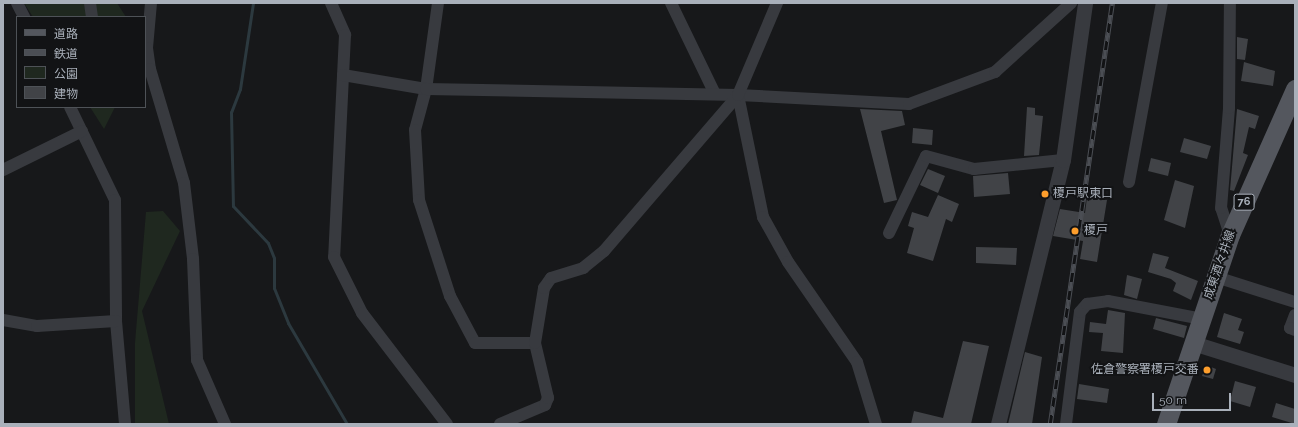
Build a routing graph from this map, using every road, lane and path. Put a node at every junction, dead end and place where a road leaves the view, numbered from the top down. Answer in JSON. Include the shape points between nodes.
{"nodes":[{"id":1,"x":17,"y":3,"type":"edge"},
{"id":2,"x":90,"y":3,"type":"edge"},
{"id":3,"x":151,"y":3,"type":"edge"},
{"id":4,"x":331,"y":3,"type":"edge"},
{"id":5,"x":438,"y":3,"type":"edge"},
{"id":6,"x":671,"y":3,"type":"edge"},
{"id":7,"x":777,"y":3,"type":"edge"},
{"id":8,"x":1071,"y":3,"type":"edge"},
{"id":9,"x":1085,"y":3,"type":"edge"},
{"id":10,"x":1162,"y":3,"type":"edge"},
{"id":11,"x":1230,"y":3,"type":"edge"},
{"id":12,"x":24,"y":16,"type":"edge"},
{"id":13,"x":92,"y":16,"type":"edge"},
{"id":14,"x":343,"y":75,"type":"junction"},
{"id":15,"x":426,"y":89,"type":"junction"},
{"id":16,"x":1295,"y":89,"type":"edge"},
{"id":17,"x":715,"y":94,"type":"junction"},
{"id":18,"x":738,"y":95,"type":"junction"},
{"id":19,"x":71,"y":108,"type":"edge"},
{"id":20,"x":81,"y":108,"type":"edge"},
{"id":21,"x":76,"y":118,"type":"junction"},
{"id":22,"x":82,"y":131,"type":"junction"},
{"id":23,"x":1063,"y":160,"type":"junction"},
{"id":24,"x":3,"y":170,"type":"edge"},
{"id":25,"x":1129,"y":182,"type":"dead end"},
{"id":26,"x":889,"y":233,"type":"dead end"},
{"id":27,"x":1230,"y":235,"type":"junction"},
{"id":28,"x":1216,"y":277,"type":"junction"},
{"id":29,"x":1295,"y":302,"type":"edge"},
{"id":30,"x":1295,"y":315,"type":"edge"},
{"id":31,"x":1202,"y":319,"type":"junction"},
{"id":32,"x":3,"y":320,"type":"edge"},
{"id":33,"x":116,"y":321,"type":"junction"},
{"id":34,"x":1295,"y":330,"type":"edge"},
{"id":35,"x":535,"y":343,"type":"junction"},
{"id":36,"x":1193,"y":343,"type":"junction"},
{"id":37,"x":1295,"y":375,"type":"edge"},
{"id":38,"x":125,"y":424,"type":"edge"},
{"id":39,"x":225,"y":424,"type":"edge"},
{"id":40,"x":447,"y":424,"type":"edge"},
{"id":41,"x":500,"y":424,"type":"edge"},
{"id":42,"x":876,"y":424,"type":"edge"},
{"id":43,"x":998,"y":424,"type":"edge"},
{"id":44,"x":1066,"y":424,"type":"edge"},
{"id":45,"x":1166,"y":424,"type":"edge"}],
"edges":[{"from":1,"to":12,"type":"street"},
{"from":2,"to":13,"type":"street"},
{"from":3,"to":39,"type":"street","via":[[147,48],[150,69],[184,183],[193,259],[197,360]]},
{"from":4,"to":14,"type":"street","via":[[345,35]]},
{"from":5,"to":15,"type":"street"},
{"from":6,"to":17,"type":"street"},
{"from":7,"to":18,"type":"street"},
{"from":8,"to":18,"type":"street","via":[[995,72],[909,104]]},
{"from":9,"to":23,"type":"street"},
{"from":10,"to":25,"type":"street"},
{"from":11,"to":27,"type":"street","via":[[1229,108],[1220,208]]},
{"from":14,"to":15,"type":"street"},
{"from":14,"to":40,"type":"street","via":[[334,257],[362,313]]},
{"from":15,"to":17,"type":"street"},
{"from":15,"to":35,"type":"street","via":[[416,130],[419,200],[450,296],[475,343]]},
{"from":16,"to":27,"type":"main road","name":"成東酒々井線","number":"76"},
{"from":17,"to":18,"type":"street"},
{"from":18,"to":35,"type":"street","via":[[604,251],[583,268],[551,278],[544,288]]},
{"from":18,"to":42,"type":"street","via":[[763,218],[788,262],[857,362]]},
{"from":19,"to":21,"type":"street"},
{"from":20,"to":21,"type":"street"},
{"from":21,"to":22,"type":"street"},
{"from":22,"to":24,"type":"street"},
{"from":22,"to":33,"type":"street","via":[[115,200]]},
{"from":23,"to":26,"type":"street","via":[[974,169],[926,156]]},
{"from":23,"to":43,"type":"street"},
{"from":27,"to":28,"type":"main road","name":"成東酒々井線","number":"76"},
{"from":28,"to":29,"type":"street"},
{"from":28,"to":31,"type":"main road","name":"成東酒々井線","number":"76"},
{"from":30,"to":34,"type":"street","via":[[1290,328]]},
{"from":31,"to":36,"type":"main road","name":"成東酒々井線","number":"76"},
{"from":31,"to":44,"type":"street","via":[[1108,301],[1087,304],[1080,312]]},
{"from":32,"to":33,"type":"street","via":[[37,326]]},
{"from":33,"to":38,"type":"street"},
{"from":35,"to":41,"type":"street","via":[[548,398],[545,405]]},
{"from":36,"to":37,"type":"street"},
{"from":36,"to":45,"type":"main road","name":"成東酒々井線","number":"76"}]}
